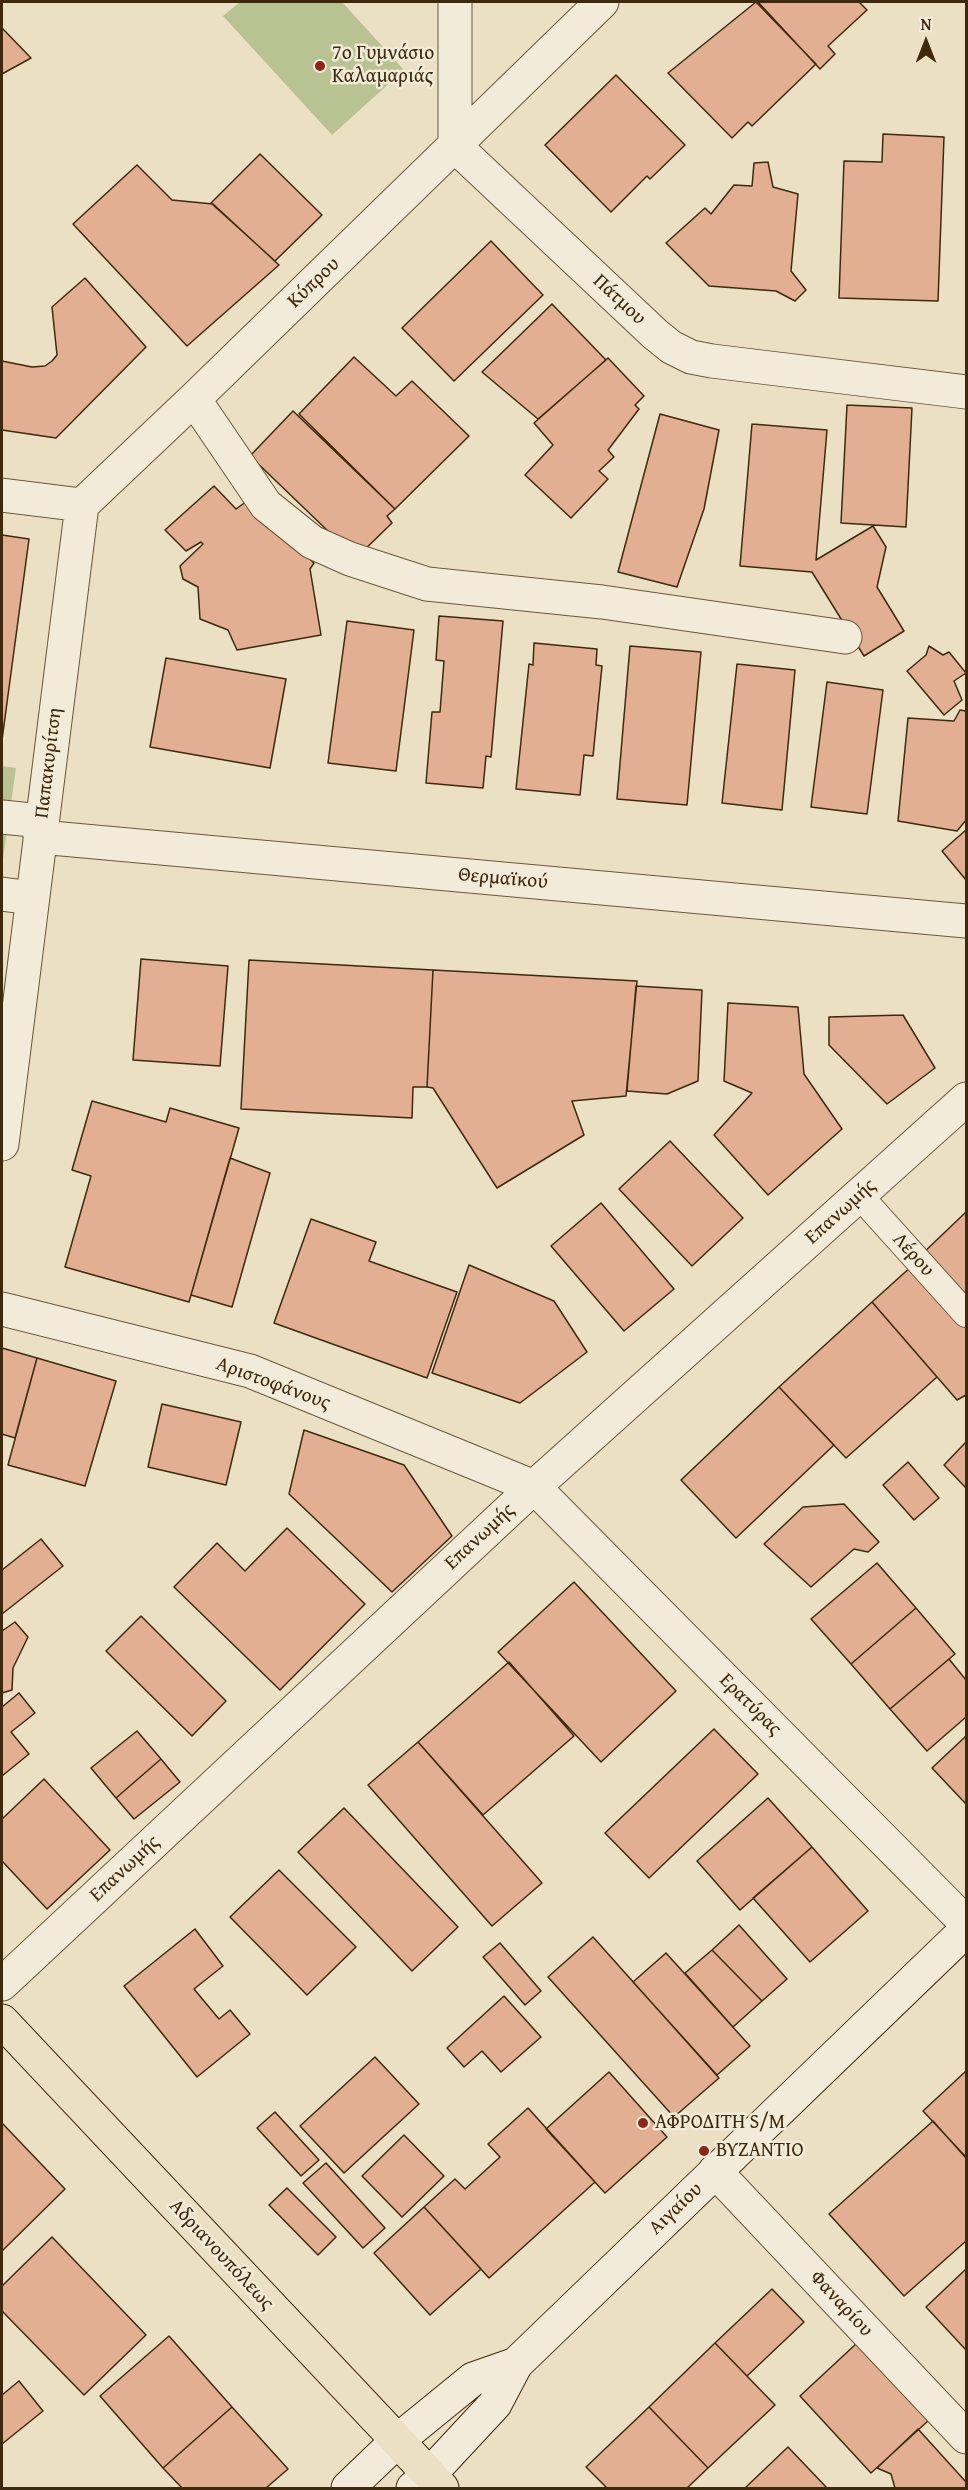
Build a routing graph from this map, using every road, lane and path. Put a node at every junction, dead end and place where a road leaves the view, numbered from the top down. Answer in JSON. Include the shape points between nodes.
{"nodes":[{"id":1,"x":455,"y":2,"type":"edge"},
{"id":2,"x":602,"y":2,"type":"edge"},
{"id":3,"x":455,"y":146,"type":"junction"},
{"id":4,"x":966,"y":392,"type":"edge"},
{"id":5,"x":194,"y":399,"type":"junction"},
{"id":6,"x":2,"y":495,"type":"edge"},
{"id":7,"x":82,"y":505,"type":"junction"},
{"id":8,"x":845,"y":637,"type":"dead end"},
{"id":9,"x":2,"y":817,"type":"edge"},
{"id":10,"x":41,"y":829,"type":"junction"},
{"id":11,"x":17,"y":896,"type":"edge"},
{"id":12,"x":966,"y":921,"type":"edge"},
{"id":13,"x":9,"y":1024,"type":"edge"},
{"id":14,"x":966,"y":1099,"type":"edge"},
{"id":15,"x":2,"y":1144,"type":"edge"},
{"id":16,"x":859,"y":1195,"type":"junction"},
{"id":17,"x":2,"y":1309,"type":"edge"},
{"id":18,"x":966,"y":1314,"type":"edge"},
{"id":19,"x":534,"y":1487,"type":"junction"},
{"id":20,"x":966,"y":1923,"type":"edge"},
{"id":21,"x":966,"y":1930,"type":"edge"},
{"id":22,"x":2,"y":1984,"type":"edge"},
{"id":23,"x":2,"y":2021,"type":"edge"},
{"id":24,"x":715,"y":2171,"type":"junction"},
{"id":25,"x":516,"y":2364,"type":"junction"},
{"id":26,"x":966,"y":2437,"type":"edge"},
{"id":27,"x":397,"y":2441,"type":"junction"},
{"id":28,"x":428,"y":2484,"type":"edge"},
{"id":29,"x":348,"y":2488,"type":"edge"}],
"edges":[{"from":1,"to":3,"type":"street"},
{"from":2,"to":3,"type":"street","name":"Κύπρου"},
{"from":3,"to":4,"type":"street","name":"Πάτμου","via":[[655,334],[691,357]]},
{"from":3,"to":5,"type":"street","name":"Κύπρου"},
{"from":5,"to":7,"type":"street","name":"Κύπρου"},
{"from":5,"to":8,"type":"street","via":[[266,505],[312,542],[350,559],[427,584],[602,602]]},
{"from":6,"to":7,"type":"street"},
{"from":7,"to":10,"type":"street","name":"Παπακυρίτση"},
{"from":9,"to":10,"type":"street","name":"Θερμαϊκού"},
{"from":10,"to":11,"type":"street","name":"Παπακυρίτση"},
{"from":10,"to":12,"type":"street","name":"Θερμαϊκού"},
{"from":11,"to":13,"type":"street","name":"Παπακυρίτση"},
{"from":13,"to":15,"type":"street","name":"Παπακυρίτση"},
{"from":14,"to":16,"type":"street","name":"Επανωμής"},
{"from":16,"to":18,"type":"lane","name":"Λέρου"},
{"from":16,"to":19,"type":"street","name":"Επανωμής"},
{"from":17,"to":19,"type":"street","name":"Αριστοφάνους","via":[[250,1371]]},
{"from":19,"to":20,"type":"street","name":"Ερατύρας"},
{"from":19,"to":22,"type":"street","name":"Επανωμής"},
{"from":21,"to":24,"type":"street","name":"Αιγαίου"},
{"from":23,"to":27,"type":"main road","name":"Αδριανουπόλεως"},
{"from":24,"to":25,"type":"street","name":"Αιγαίου"},
{"from":24,"to":26,"type":"street","name":"Φαναρίου"},
{"from":25,"to":27,"type":"street","name":"Αιγαίου","via":[[473,2379]]},
{"from":25,"to":28,"type":"street","name":"Αιγαίου","via":[[495,2404]]},
{"from":27,"to":28,"type":"main road","name":"Αδριανουπόλεως"},
{"from":27,"to":29,"type":"street","name":"Αιγαίου"}]}
